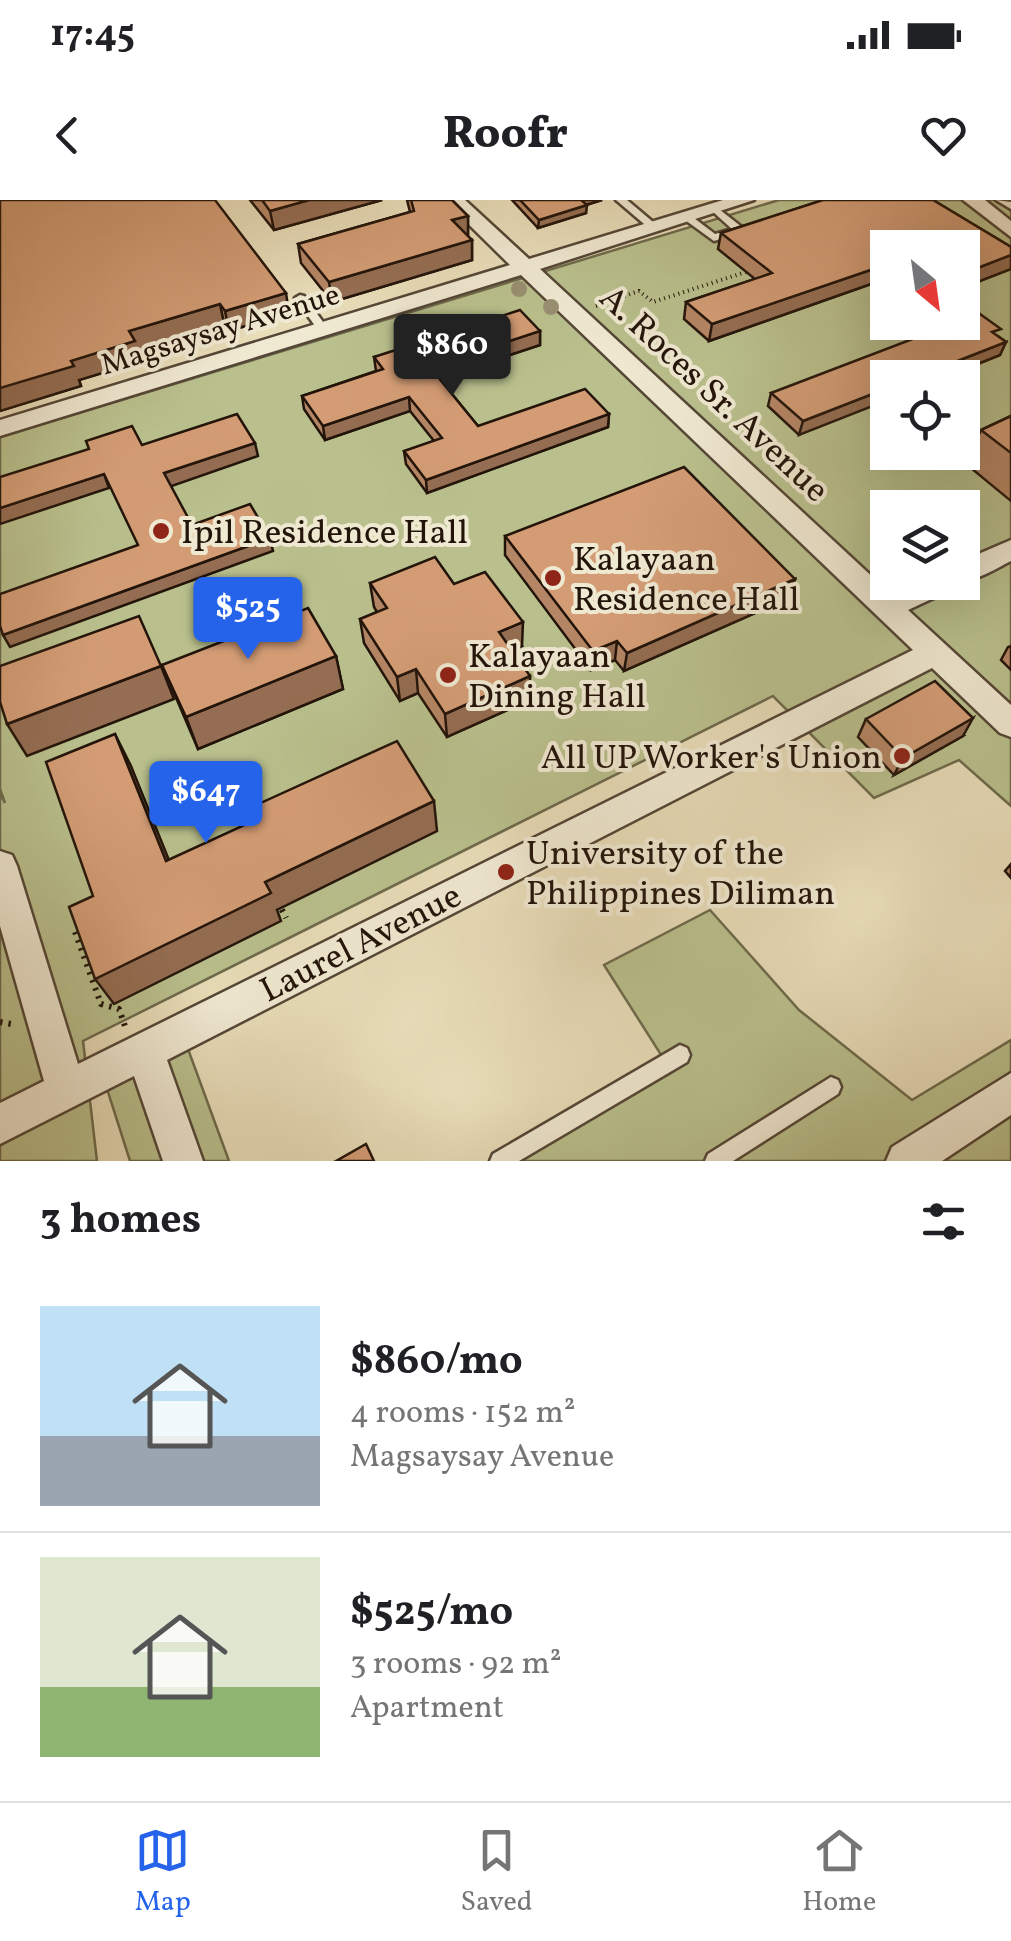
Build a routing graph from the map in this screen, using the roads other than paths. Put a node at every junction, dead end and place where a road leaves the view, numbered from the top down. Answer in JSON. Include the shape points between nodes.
{"nodes":[{"id":1,"x":454,"y":200,"type":"edge"},
{"id":2,"x":621,"y":200,"type":"edge"},
{"id":3,"x":744,"y":200,"type":"edge"},
{"id":4,"x":973,"y":200,"type":"edge"},
{"id":5,"x":1001,"y":200,"type":"edge"},
{"id":6,"x":1011,"y":206,"type":"edge"},
{"id":7,"x":715,"y":209,"type":"junction"},
{"id":8,"x":686,"y":218,"type":"junction"},
{"id":9,"x":654,"y":227,"type":"junction"},
{"id":10,"x":1011,"y":231,"type":"edge"},
{"id":11,"x":525,"y":267,"type":"junction"},
{"id":12,"x":300,"y":298,"type":"dead end"},
{"id":13,"x":322,"y":328,"type":"junction"},
{"id":14,"x":0,"y":428,"type":"edge"},
{"id":15,"x":1011,"y":550,"type":"edge"},
{"id":16,"x":980,"y":565,"type":"edge"},
{"id":17,"x":904,"y":600,"type":"edge"},
{"id":18,"x":888,"y":607,"type":"junction"},
{"id":19,"x":934,"y":653,"type":"junction"},
{"id":20,"x":1011,"y":724,"type":"edge"},
{"id":21,"x":0,"y":866,"type":"edge"},
{"id":22,"x":139,"y":1052,"type":"junction"},
{"id":23,"x":680,"y":1055,"type":"dead end"},
{"id":24,"x":831,"y":1087,"type":"dead end"},
{"id":25,"x":66,"y":1089,"type":"junction"},
{"id":26,"x":1011,"y":1092,"type":"edge"},
{"id":27,"x":0,"y":1124,"type":"edge"},
{"id":28,"x":183,"y":1161,"type":"edge"},
{"id":29,"x":500,"y":1161,"type":"edge"},
{"id":30,"x":715,"y":1161,"type":"edge"},
{"id":31,"x":906,"y":1161,"type":"edge"}],
"edges":[{"from":1,"to":11,"type":"street","name":"A. Roces Sr. Avenue"},
{"from":2,"to":9,"type":"lane"},
{"from":3,"to":7,"type":"street","name":"Magsaysay Avenue"},
{"from":4,"to":10,"type":"street"},
{"from":5,"to":6,"type":"lane"},
{"from":7,"to":8,"type":"street","name":"Magsaysay Avenue"},
{"from":7,"to":8,"type":"lane","via":[[739,230],[735,234],[714,238]]},
{"from":8,"to":9,"type":"street","name":"Magsaysay Avenue"},
{"from":9,"to":11,"type":"street","name":"Magsaysay Avenue"},
{"from":11,"to":13,"type":"street","name":"Magsaysay Avenue"},
{"from":11,"to":18,"type":"street","name":"A. Roces Sr. Avenue"},
{"from":12,"to":13,"type":"lane"},
{"from":13,"to":14,"type":"street","name":"Magsaysay Avenue"},
{"from":15,"to":16,"type":"street"},
{"from":17,"to":18,"type":"street"},
{"from":18,"to":19,"type":"street","name":"A. Roces Sr. Avenue"},
{"from":19,"to":20,"type":"street","name":"A. Roces Sr. Avenue"},
{"from":19,"to":22,"type":"street","name":"Laurel Avenue"},
{"from":21,"to":25,"type":"street"},
{"from":22,"to":25,"type":"street","name":"Laurel Avenue"},
{"from":22,"to":28,"type":"street"},
{"from":23,"to":29,"type":"lane"},
{"from":24,"to":30,"type":"lane"},
{"from":25,"to":27,"type":"street","name":"Laurel Avenue"},
{"from":26,"to":31,"type":"street"}]}
